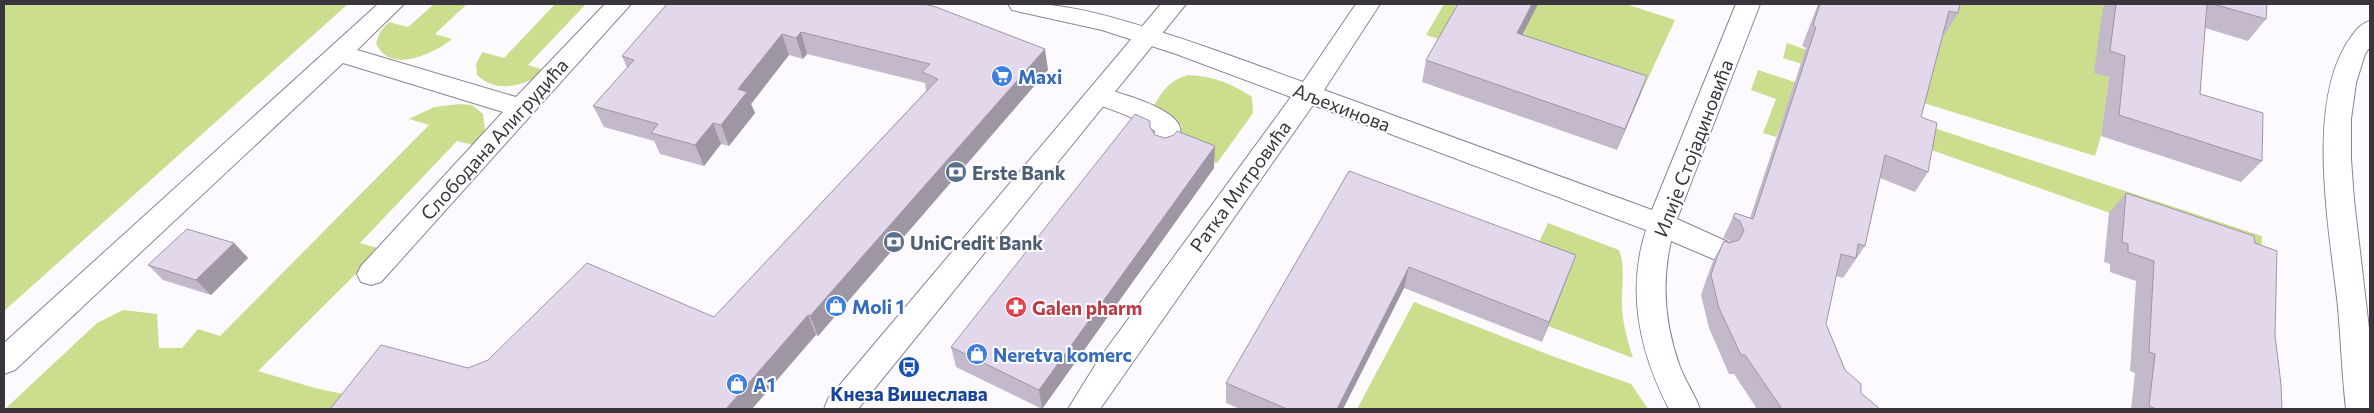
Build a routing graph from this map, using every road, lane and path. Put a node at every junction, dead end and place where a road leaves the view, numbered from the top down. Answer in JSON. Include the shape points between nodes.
{"nodes":[{"id":1,"x":392,"y":4,"type":"edge"},
{"id":2,"x":619,"y":4,"type":"edge"},
{"id":3,"x":1020,"y":4,"type":"edge"},
{"id":4,"x":1174,"y":4,"type":"edge"},
{"id":5,"x":1368,"y":4,"type":"edge"},
{"id":6,"x":1748,"y":4,"type":"edge"},
{"id":7,"x":2370,"y":29,"type":"edge"},
{"id":8,"x":1149,"y":36,"type":"junction"},
{"id":9,"x":337,"y":53,"type":"junction"},
{"id":10,"x":1306,"y":93,"type":"junction"},
{"id":11,"x":1099,"y":96,"type":"junction"},
{"id":12,"x":521,"y":108,"type":"junction"},
{"id":13,"x":1165,"y":148,"type":"edge"},
{"id":14,"x":1660,"y":224,"type":"junction"},
{"id":15,"x":1718,"y":250,"type":"edge"},
{"id":16,"x":371,"y":274,"type":"dead end"},
{"id":17,"x":4,"y":361,"type":"edge"},
{"id":18,"x":839,"y":409,"type":"edge"},
{"id":19,"x":1083,"y":409,"type":"edge"},
{"id":20,"x":1685,"y":409,"type":"edge"},
{"id":21,"x":2361,"y":409,"type":"edge"}],
"edges":[{"from":1,"to":9,"type":"street"},
{"from":2,"to":12,"type":"street","name":"Слободана Алигрудића"},
{"from":3,"to":8,"type":"street","name":"Аљехинова"},
{"from":4,"to":8,"type":"street"},
{"from":5,"to":10,"type":"street","name":"Ратка Митровића"},
{"from":6,"to":14,"type":"street","name":"Илије Стојадиновића"},
{"from":7,"to":21,"type":"street","via":[[2346,69],[2339,112],[2343,246],[2352,302]]},
{"from":8,"to":10,"type":"street","name":"Аљехинова"},
{"from":8,"to":11,"type":"street"},
{"from":9,"to":12,"type":"street"},
{"from":9,"to":17,"type":"street"},
{"from":10,"to":14,"type":"street","name":"Аљехинова"},
{"from":10,"to":19,"type":"street","name":"Ратка Митровића"},
{"from":11,"to":13,"type":"street","via":[[1134,107],[1167,127]]},
{"from":11,"to":18,"type":"street"},
{"from":12,"to":16,"type":"street","name":"Слободана Алигрудића"},
{"from":14,"to":15,"type":"street","name":"Аљехинова"},
{"from":14,"to":20,"type":"street","name":"Илије Стојадиновића","via":[[1650,290],[1654,326],[1664,364]]}]}
